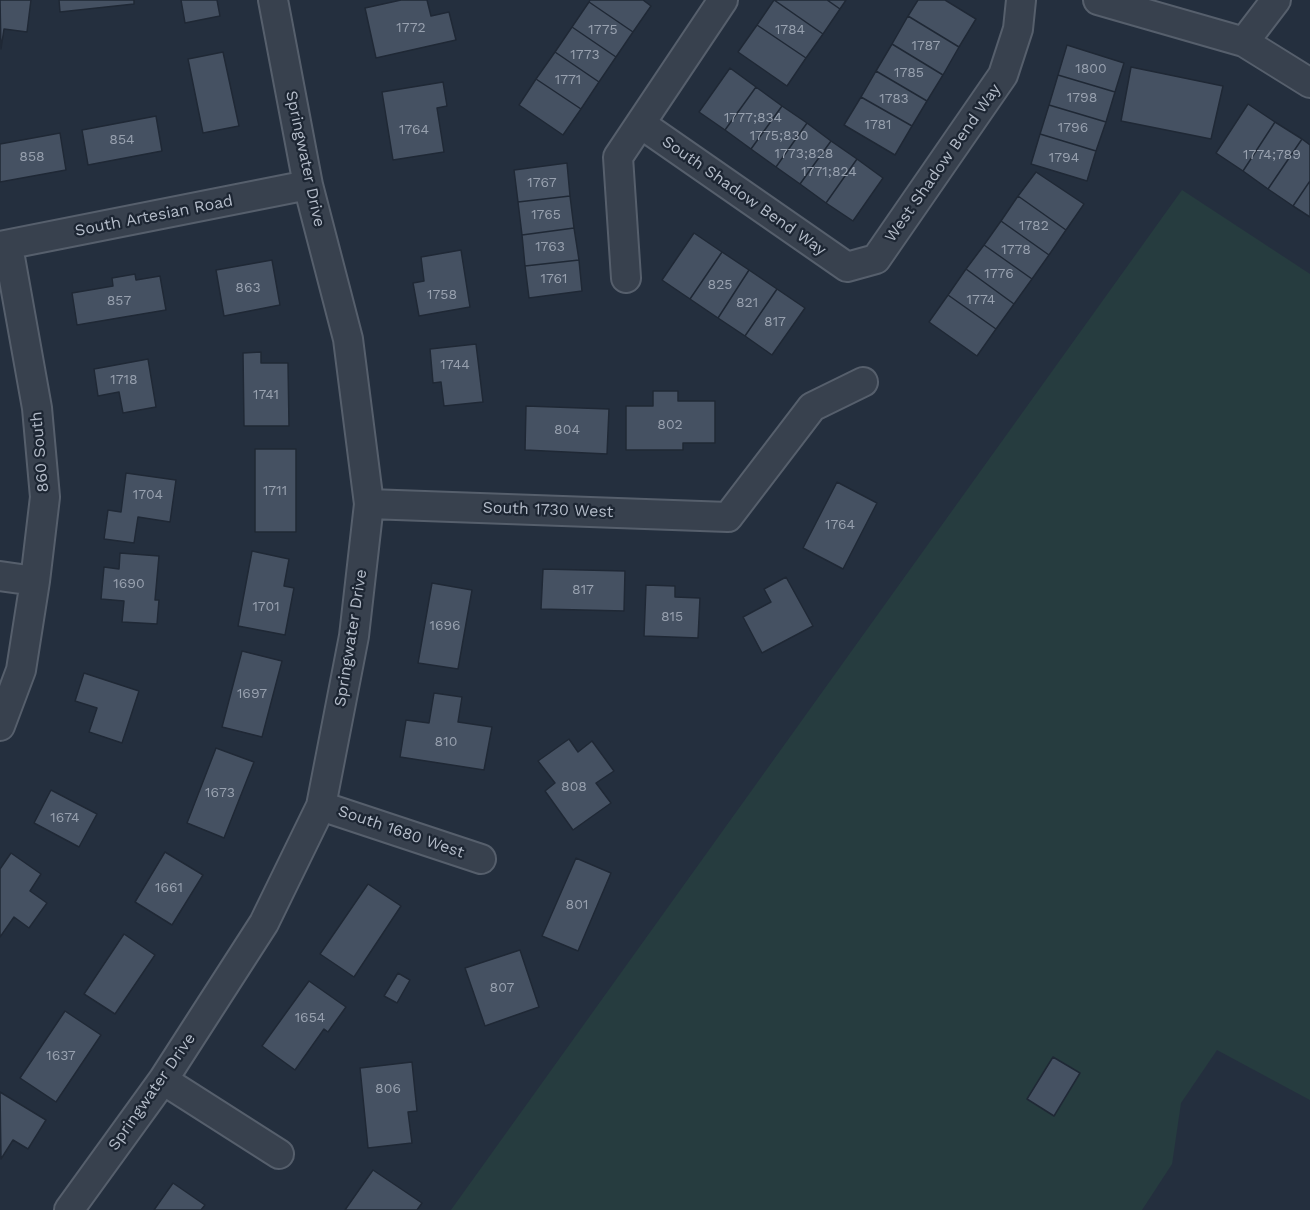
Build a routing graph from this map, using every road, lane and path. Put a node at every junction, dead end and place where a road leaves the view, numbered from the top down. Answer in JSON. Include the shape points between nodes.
{"nodes":[{"id":1,"x":273,"y":0,"type":"edge"},
{"id":2,"x":723,"y":0,"type":"edge"},
{"id":3,"x":1021,"y":0,"type":"edge"},
{"id":4,"x":1098,"y":0,"type":"edge"},
{"id":5,"x":1276,"y":0,"type":"edge"},
{"id":6,"x":1244,"y":42,"type":"junction"},
{"id":7,"x":1310,"y":83,"type":"edge"},
{"id":8,"x":641,"y":124,"type":"junction"},
{"id":9,"x":308,"y":185,"type":"junction"},
{"id":10,"x":4,"y":246,"type":"edge"},
{"id":11,"x":847,"y":267,"type":"joint"},
{"id":12,"x":626,"y":278,"type":"dead end"},
{"id":13,"x":863,"y":382,"type":"dead end"},
{"id":14,"x":369,"y":504,"type":"junction"},
{"id":15,"x":0,"y":576,"type":"edge"},
{"id":16,"x":35,"y":581,"type":"junction"},
{"id":17,"x":0,"y":726,"type":"edge"},
{"id":18,"x":321,"y":806,"type":"junction"},
{"id":19,"x":481,"y":859,"type":"dead end"},
{"id":20,"x":163,"y":1080,"type":"junction"},
{"id":21,"x":279,"y":1154,"type":"dead end"},
{"id":22,"x":69,"y":1210,"type":"edge"}],
"edges":[{"from":1,"to":9,"type":"street","name":"Springwater Drive"},
{"from":2,"to":8,"type":"street"},
{"from":3,"to":11,"type":"street","name":"West Shadow Bend Way","via":[[1018,29],[1003,75],[876,259]]},
{"from":4,"to":6,"type":"street"},
{"from":5,"to":6,"type":"street"},
{"from":6,"to":7,"type":"street"},
{"from":8,"to":11,"type":"street","name":"South Shadow Bend Way"},
{"from":8,"to":12,"type":"street","via":[[618,157]]},
{"from":9,"to":10,"type":"street","name":"South Artesian Road"},
{"from":9,"to":14,"type":"street","name":"Springwater Drive","via":[[348,339]]},
{"from":10,"to":16,"type":"street","name":"860 South","via":[[37,408],[45,497]]},
{"from":13,"to":14,"type":"street","name":"South 1730 West","via":[[812,407],[728,517]]},
{"from":14,"to":18,"type":"street","name":"Springwater Drive","via":[[354,636]]},
{"from":15,"to":16,"type":"street"},
{"from":16,"to":17,"type":"street","name":"860 South","via":[[21,670]]},
{"from":18,"to":19,"type":"street","name":"South 1680 West"},
{"from":18,"to":20,"type":"street","name":"Springwater Drive","via":[[264,923]]},
{"from":20,"to":21,"type":"street"},
{"from":20,"to":22,"type":"street","name":"Springwater Drive"}]}
